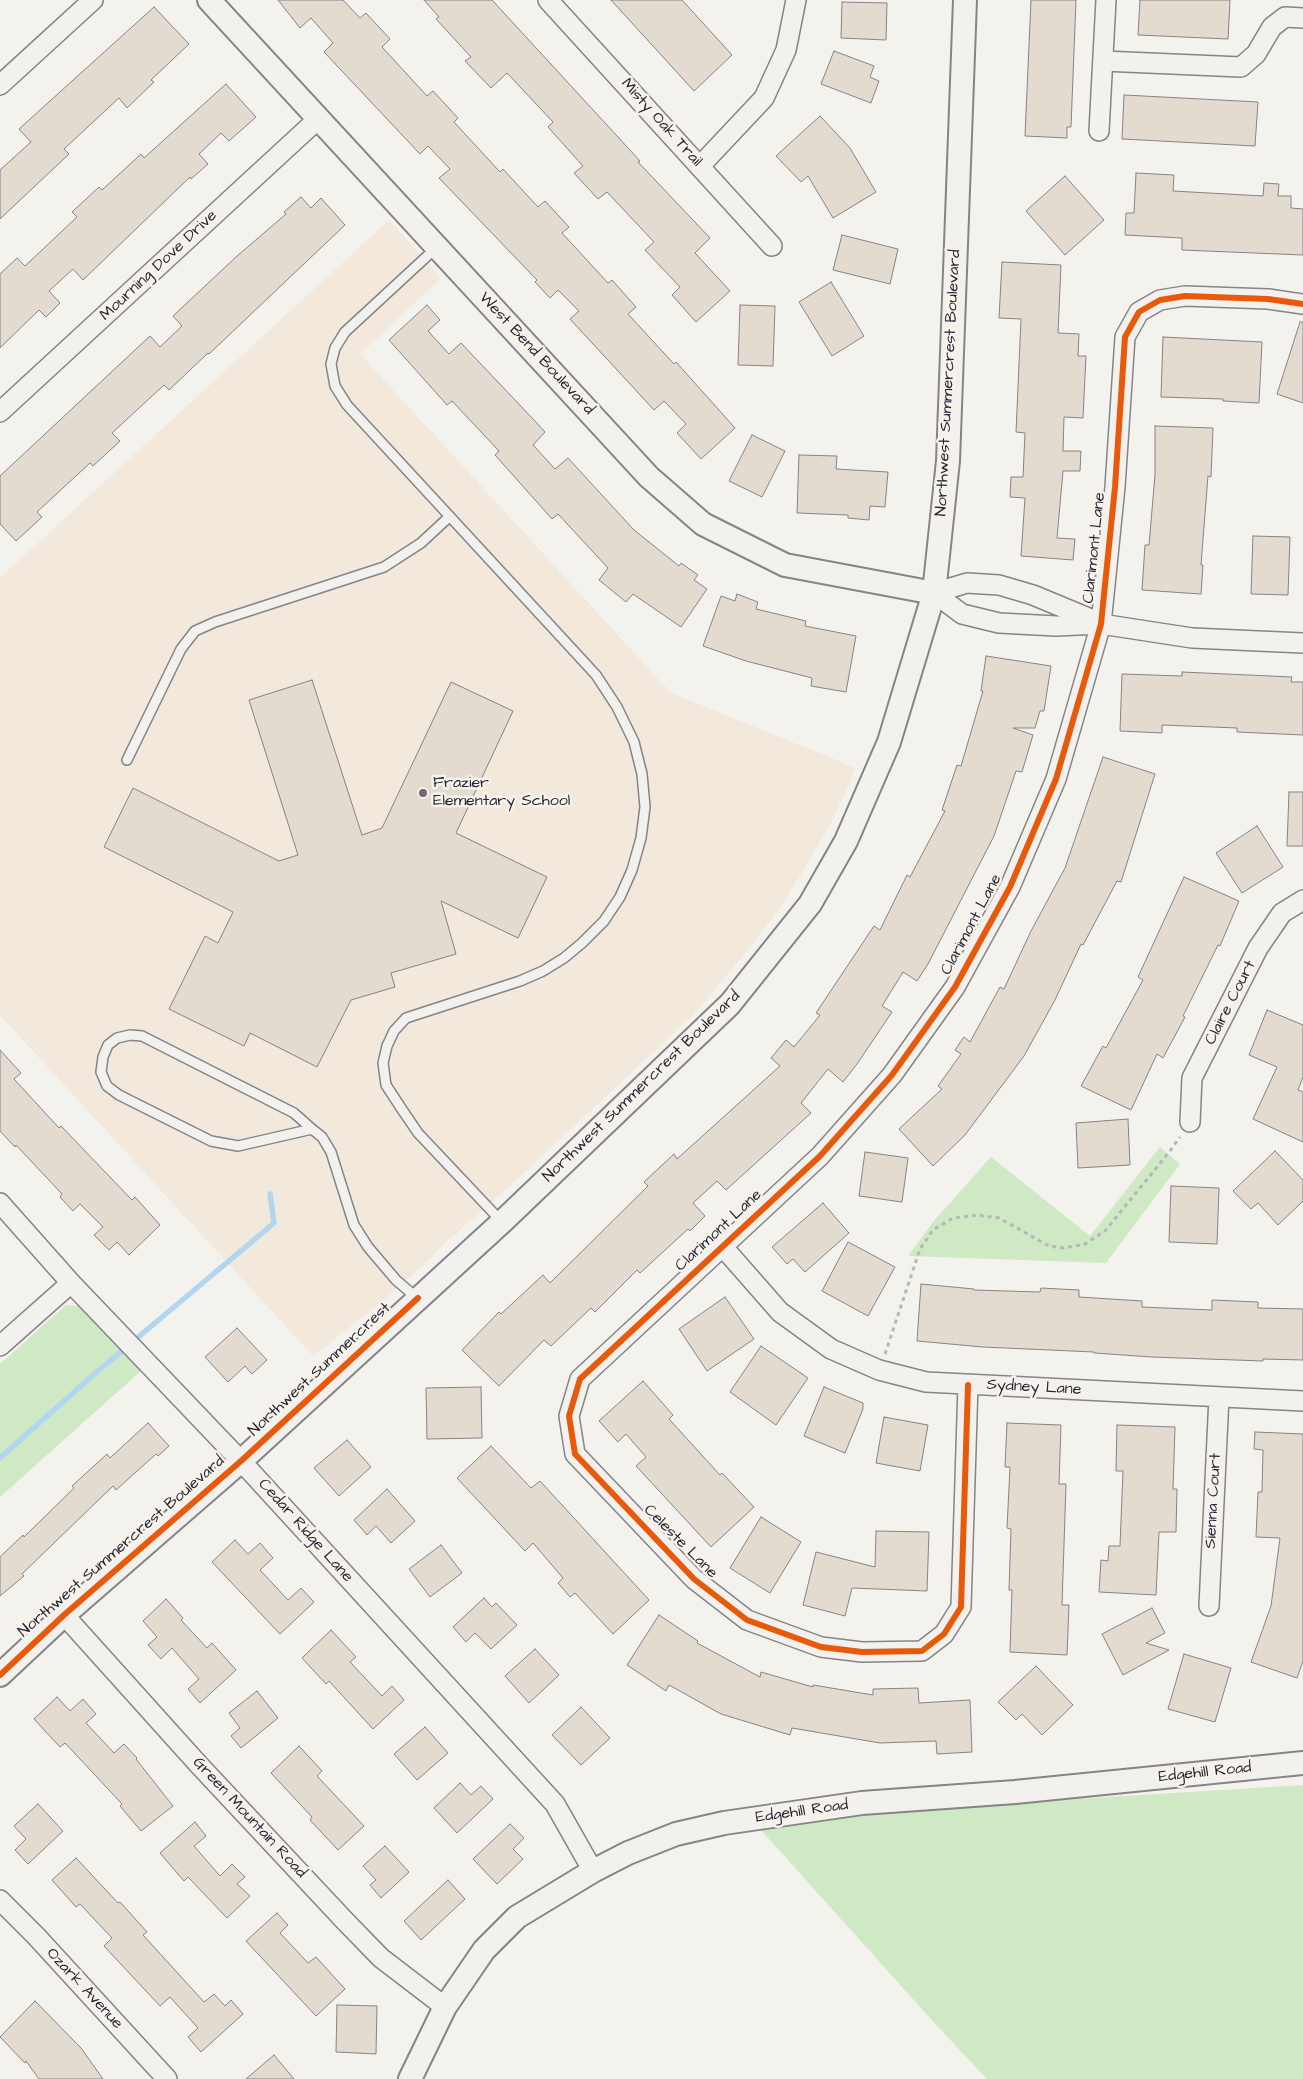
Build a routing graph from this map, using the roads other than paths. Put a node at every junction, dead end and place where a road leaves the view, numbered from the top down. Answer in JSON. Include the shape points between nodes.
{"nodes":[{"id":1,"x":93,"y":0,"type":"edge"},
{"id":2,"x":209,"y":0,"type":"edge"},
{"id":3,"x":548,"y":0,"type":"edge"},
{"id":4,"x":796,"y":0,"type":"edge"},
{"id":5,"x":965,"y":0,"type":"edge"},
{"id":6,"x":1106,"y":0,"type":"edge"},
{"id":7,"x":1303,"y":18,"type":"edge"},
{"id":8,"x":1103,"y":61,"type":"junction"},
{"id":9,"x":0,"y":85,"type":"edge"},
{"id":10,"x":318,"y":119,"type":"junction"},
{"id":11,"x":1099,"y":131,"type":"dead end"},
{"id":12,"x":700,"y":166,"type":"junction"},
{"id":13,"x":772,"y":246,"type":"dead end"},
{"id":14,"x":437,"y":247,"type":"junction"},
{"id":15,"x":1303,"y":304,"type":"edge"},
{"id":16,"x":0,"y":412,"type":"edge"},
{"id":17,"x":449,"y":517,"type":"junction"},
{"id":18,"x":934,"y":593,"type":"junction"},
{"id":19,"x":1101,"y":624,"type":"junction"},
{"id":20,"x":1303,"y":643,"type":"edge"},
{"id":21,"x":127,"y":760,"type":"dead end"},
{"id":22,"x":1303,"y":900,"type":"edge"},
{"id":23,"x":1190,"y":1122,"type":"road end"},
{"id":24,"x":312,"y":1129,"type":"junction"},
{"id":25,"x":0,"y":1203,"type":"edge"},
{"id":26,"x":502,"y":1222,"type":"junction"},
{"id":27,"x":723,"y":1247,"type":"junction"},
{"id":28,"x":71,"y":1283,"type":"junction"},
{"id":29,"x":418,"y":1298,"type":"junction"},
{"id":30,"x":0,"y":1346,"type":"edge"},
{"id":31,"x":968,"y":1384,"type":"junction"},
{"id":32,"x":1219,"y":1396,"type":"junction"},
{"id":33,"x":1303,"y":1401,"type":"edge"},
{"id":34,"x":569,"y":1416,"type":"joint"},
{"id":35,"x":241,"y":1461,"type":"junction"},
{"id":36,"x":1209,"y":1606,"type":"dead end"},
{"id":37,"x":64,"y":1615,"type":"junction"},
{"id":38,"x":0,"y":1675,"type":"edge"},
{"id":39,"x":1303,"y":1764,"type":"edge"},
{"id":40,"x":593,"y":1871,"type":"junction"},
{"id":41,"x":0,"y":1900,"type":"edge"},
{"id":42,"x":445,"y":2007,"type":"junction"},
{"id":43,"x":167,"y":2079,"type":"edge"},
{"id":44,"x":410,"y":2079,"type":"edge"}],
"edges":[{"from":1,"to":9,"type":"street"},
{"from":2,"to":10,"type":"street","name":"West Bend Boulevard"},
{"from":3,"to":12,"type":"street","name":"Misty Oak Trail"},
{"from":4,"to":12,"type":"street","via":[[786,50],[764,98]]},
{"from":5,"to":18,"type":"street","name":"Northwest Summercrest Boulevard","via":[[948,462]]},
{"from":6,"to":8,"type":"street"},
{"from":7,"to":8,"type":"street","via":[[1285,17],[1272,27],[1256,54],[1241,67]]},
{"from":8,"to":11,"type":"street"},
{"from":10,"to":14,"type":"street","name":"West Bend Boulevard"},
{"from":10,"to":16,"type":"street","name":"Mourning Dove Drive"},
{"from":12,"to":13,"type":"street","name":"Misty Oak Trail"},
{"from":14,"to":17,"type":"lane","via":[[345,332],[335,348],[331,364],[334,386],[347,405]]},
{"from":14,"to":18,"type":"street","name":"West Bend Boulevard","via":[[649,477],[703,524],[786,565]]},
{"from":15,"to":19,"type":"street","name":"Clarimont Lane","via":[[1268,299],[1185,296],[1160,300],[1139,312],[1125,336]]},
{"from":17,"to":21,"type":"lane","via":[[421,543],[384,566],[195,631],[181,649]]},
{"from":17,"to":26,"type":"lane","via":[[596,676],[617,707],[634,742],[643,782],[641,838],[620,897],[604,921],[564,958],[543,971],[406,1018],[394,1030],[387,1046],[383,1064],[386,1085],[401,1108],[418,1133]]},
{"from":18,"to":19,"type":"street","name":"West Bend Boulevard","via":[[962,614],[999,623]]},
{"from":18,"to":19,"type":"street","name":"West Bend Boulevard","via":[[967,583],[999,585],[1033,595]]},
{"from":18,"to":26,"type":"street","name":"Northwest Summercrest Boulevard","via":[[889,742],[846,841],[810,904],[730,1004]]},
{"from":19,"to":20,"type":"street","name":"West Bend Boulevard","via":[[1192,638]]},
{"from":19,"to":27,"type":"street","name":"Clarimont Lane","via":[[1056,779],[1010,887],[955,987],[892,1075],[820,1156]]},
{"from":22,"to":23,"type":"street","name":"Claire Court","via":[[1282,913],[1258,948],[1192,1078]]},
{"from":24,"to":24,"type":"lane","via":[[294,1113],[142,1036],[117,1038],[108,1045],[101,1072],[106,1086],[211,1141],[238,1146]]},
{"from":24,"to":29,"type":"lane","via":[[322,1137],[331,1152],[354,1225],[396,1280]]},
{"from":25,"to":28,"type":"street","name":"Cedar Ridge Lane"},
{"from":26,"to":29,"type":"street","name":"Northwest Summercrest Boulevard"},
{"from":27,"to":31,"type":"street","name":"Sydney Lane","via":[[780,1312],[831,1349],[879,1370],[926,1382]]},
{"from":27,"to":34,"type":"street","name":"Clarimont Lane","via":[[580,1379]]},
{"from":28,"to":30,"type":"street"},
{"from":28,"to":35,"type":"street","name":"Cedar Ridge Lane"},
{"from":29,"to":35,"type":"street","name":"Northwest Summercrest"},
{"from":31,"to":32,"type":"street","name":"Sydney Lane"},
{"from":31,"to":34,"type":"street","name":"Celeste Lane","via":[[960,1606],[944,1634],[922,1650],[862,1652],[821,1647],[747,1620],[694,1579],[575,1454]]},
{"from":32,"to":33,"type":"street","name":"Sydney Lane"},
{"from":32,"to":36,"type":"street","name":"Sienna Court"},
{"from":35,"to":37,"type":"street","name":"Northwest Summercrest Boulevard"},
{"from":35,"to":40,"type":"street","name":"Cedar Ridge Lane","via":[[555,1804]]},
{"from":37,"to":38,"type":"street","name":"Northwest Summercrest Boulevard"},
{"from":37,"to":42,"type":"street","name":"Green Mountain Road","via":[[345,1921],[381,1958]]},
{"from":39,"to":40,"type":"street","name":"Edgehill Road","via":[[1015,1792],[862,1803],[724,1823],[676,1834]]},
{"from":40,"to":42,"type":"street","name":"Edgehill Road","via":[[517,1917],[484,1950]]},
{"from":41,"to":43,"type":"street","name":"Ozark Avenue"},
{"from":42,"to":44,"type":"street","name":"Edgehill Road"}]}
